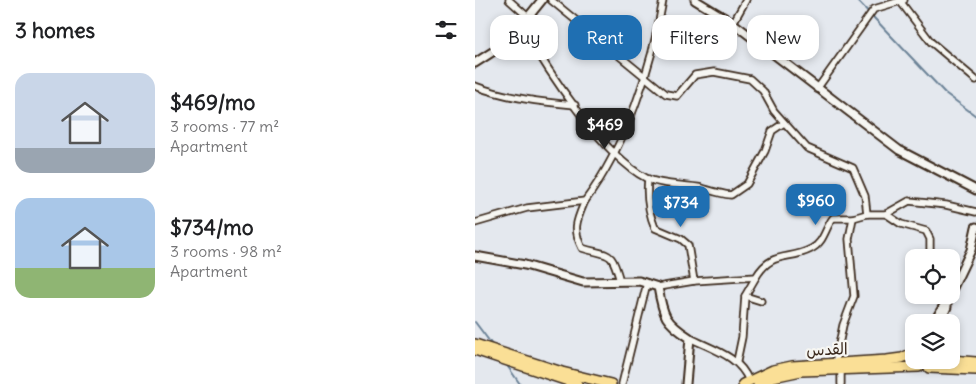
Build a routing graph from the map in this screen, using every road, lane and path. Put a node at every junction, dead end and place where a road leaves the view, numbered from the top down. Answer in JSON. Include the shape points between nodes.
{"nodes":[{"id":1,"x":509,"y":0,"type":"edge"},
{"id":2,"x":542,"y":0,"type":"edge"},
{"id":3,"x":551,"y":0,"type":"edge"},
{"id":4,"x":663,"y":0,"type":"edge"},
{"id":5,"x":695,"y":0,"type":"edge"},
{"id":6,"x":746,"y":0,"type":"edge"},
{"id":7,"x":902,"y":1,"type":"edge"},
{"id":8,"x":527,"y":15,"type":"edge"},
{"id":9,"x":531,"y":15,"type":"edge"},
{"id":10,"x":720,"y":15,"type":"edge"},
{"id":11,"x":737,"y":16,"type":"edge"},
{"id":12,"x":737,"y":26,"type":"edge"},
{"id":13,"x":490,"y":54,"type":"edge"},
{"id":14,"x":541,"y":60,"type":"edge"},
{"id":15,"x":475,"y":64,"type":"edge"},
{"id":16,"x":644,"y":77,"type":"junction"},
{"id":17,"x":976,"y":80,"type":"edge"},
{"id":18,"x":475,"y":86,"type":"edge"},
{"id":19,"x":817,"y":89,"type":"junction"},
{"id":20,"x":575,"y":105,"type":"junction"},
{"id":21,"x":784,"y":123,"type":"junction"},
{"id":22,"x":615,"y":153,"type":"junction"},
{"id":23,"x":648,"y":178,"type":"junction"},
{"id":24,"x":976,"y":190,"type":"edge"},
{"id":25,"x":585,"y":201,"type":"junction"},
{"id":26,"x":976,"y":212,"type":"edge"},
{"id":27,"x":867,"y":214,"type":"junction"},
{"id":28,"x":886,"y":214,"type":"junction"},
{"id":29,"x":853,"y":218,"type":"junction"},
{"id":30,"x":475,"y":223,"type":"edge"},
{"id":31,"x":976,"y":227,"type":"edge"},
{"id":32,"x":930,"y":249,"type":"edge"},
{"id":33,"x":475,"y":256,"type":"edge"},
{"id":34,"x":960,"y":272,"type":"edge"},
{"id":35,"x":757,"y":277,"type":"junction"},
{"id":36,"x":620,"y":281,"type":"junction"},
{"id":37,"x":694,"y":281,"type":"junction"},
{"id":38,"x":647,"y":283,"type":"junction"},
{"id":39,"x":658,"y":287,"type":"junction"},
{"id":40,"x":745,"y":296,"type":"junction"},
{"id":41,"x":761,"y":301,"type":"dead end"},
{"id":42,"x":690,"y":338,"type":"junction"},
{"id":43,"x":475,"y":344,"type":"edge"},
{"id":44,"x":475,"y":350,"type":"edge"},
{"id":45,"x":905,"y":356,"type":"edge"},
{"id":46,"x":737,"y":361,"type":"junction"},
{"id":47,"x":960,"y":361,"type":"edge"},
{"id":48,"x":976,"y":362,"type":"edge"},
{"id":49,"x":838,"y":367,"type":"junction"},
{"id":50,"x":905,"y":367,"type":"edge"},
{"id":51,"x":960,"y":368,"type":"edge"},
{"id":52,"x":976,"y":370,"type":"edge"},
{"id":53,"x":750,"y":383,"type":"edge"},
{"id":54,"x":577,"y":384,"type":"edge"},
{"id":55,"x":611,"y":384,"type":"edge"},
{"id":56,"x":622,"y":384,"type":"edge"},
{"id":57,"x":686,"y":384,"type":"edge"},
{"id":58,"x":841,"y":384,"type":"edge"}],
"edges":[{"from":1,"to":8,"type":"street"},
{"from":2,"to":9,"type":"street"},
{"from":3,"to":16,"type":"street"},
{"from":4,"to":16,"type":"street"},
{"from":5,"to":10,"type":"street"},
{"from":6,"to":11,"type":"street"},
{"from":7,"to":17,"type":"street","via":[[931,42]]},
{"from":7,"to":19,"type":"street","via":[[874,9]]},
{"from":12,"to":19,"type":"street"},
{"from":13,"to":15,"type":"street"},
{"from":14,"to":20,"type":"street"},
{"from":16,"to":21,"type":"street","via":[[665,94],[677,96],[695,76],[714,72],[749,79],[763,91]]},
{"from":16,"to":22,"type":"street"},
{"from":18,"to":20,"type":"street","via":[[529,100]]},
{"from":19,"to":24,"type":"street","via":[[899,150]]},
{"from":20,"to":22,"type":"street"},
{"from":21,"to":23,"type":"street","via":[[772,131],[747,184],[731,195]]},
{"from":21,"to":27,"type":"street","via":[[807,148],[853,168],[865,196]]},
{"from":22,"to":23,"type":"street","via":[[634,171]]},
{"from":22,"to":25,"type":"street"},
{"from":23,"to":37,"type":"street","via":[[646,198],[655,228],[688,245]]},
{"from":25,"to":30,"type":"street","via":[[527,208]]},
{"from":25,"to":36,"type":"street","via":[[575,225],[577,240],[581,248],[609,254]]},
{"from":26,"to":28,"type":"street","via":[[909,201]]},
{"from":27,"to":28,"type":"street"},
{"from":27,"to":29,"type":"street"},
{"from":28,"to":32,"type":"street","via":[[896,221],[926,231]]},
{"from":29,"to":35,"type":"street","via":[[833,218],[823,238],[811,249],[773,259],[763,266]]},
{"from":29,"to":49,"type":"street","via":[[849,239],[853,296],[843,325]]},
{"from":31,"to":34,"type":"street","via":[[971,250]]},
{"from":33,"to":36,"type":"street","via":[[525,265],[583,282]]},
{"from":35,"to":37,"type":"street"},
{"from":35,"to":40,"type":"street"},
{"from":36,"to":38,"type":"street"},
{"from":37,"to":39,"type":"street"},
{"from":38,"to":39,"type":"street"},
{"from":38,"to":56,"type":"street"},
{"from":39,"to":42,"type":"street","via":[[662,312],[671,326]]},
{"from":40,"to":41,"type":"street"},
{"from":40,"to":46,"type":"street"},
{"from":42,"to":46,"type":"street"},
{"from":42,"to":57,"type":"street"},
{"from":43,"to":55,"type":"main road"},
{"from":44,"to":54,"type":"main road"},
{"from":45,"to":49,"type":"main road","name":"القدس"},
{"from":46,"to":53,"type":"street"},
{"from":47,"to":48,"type":"main road"},
{"from":49,"to":50,"type":"main road","name":"القدس"},
{"from":49,"to":53,"type":"main road","name":"القدس","via":[[793,372]]},
{"from":49,"to":58,"type":"street"},
{"from":51,"to":52,"type":"main road"}]}
